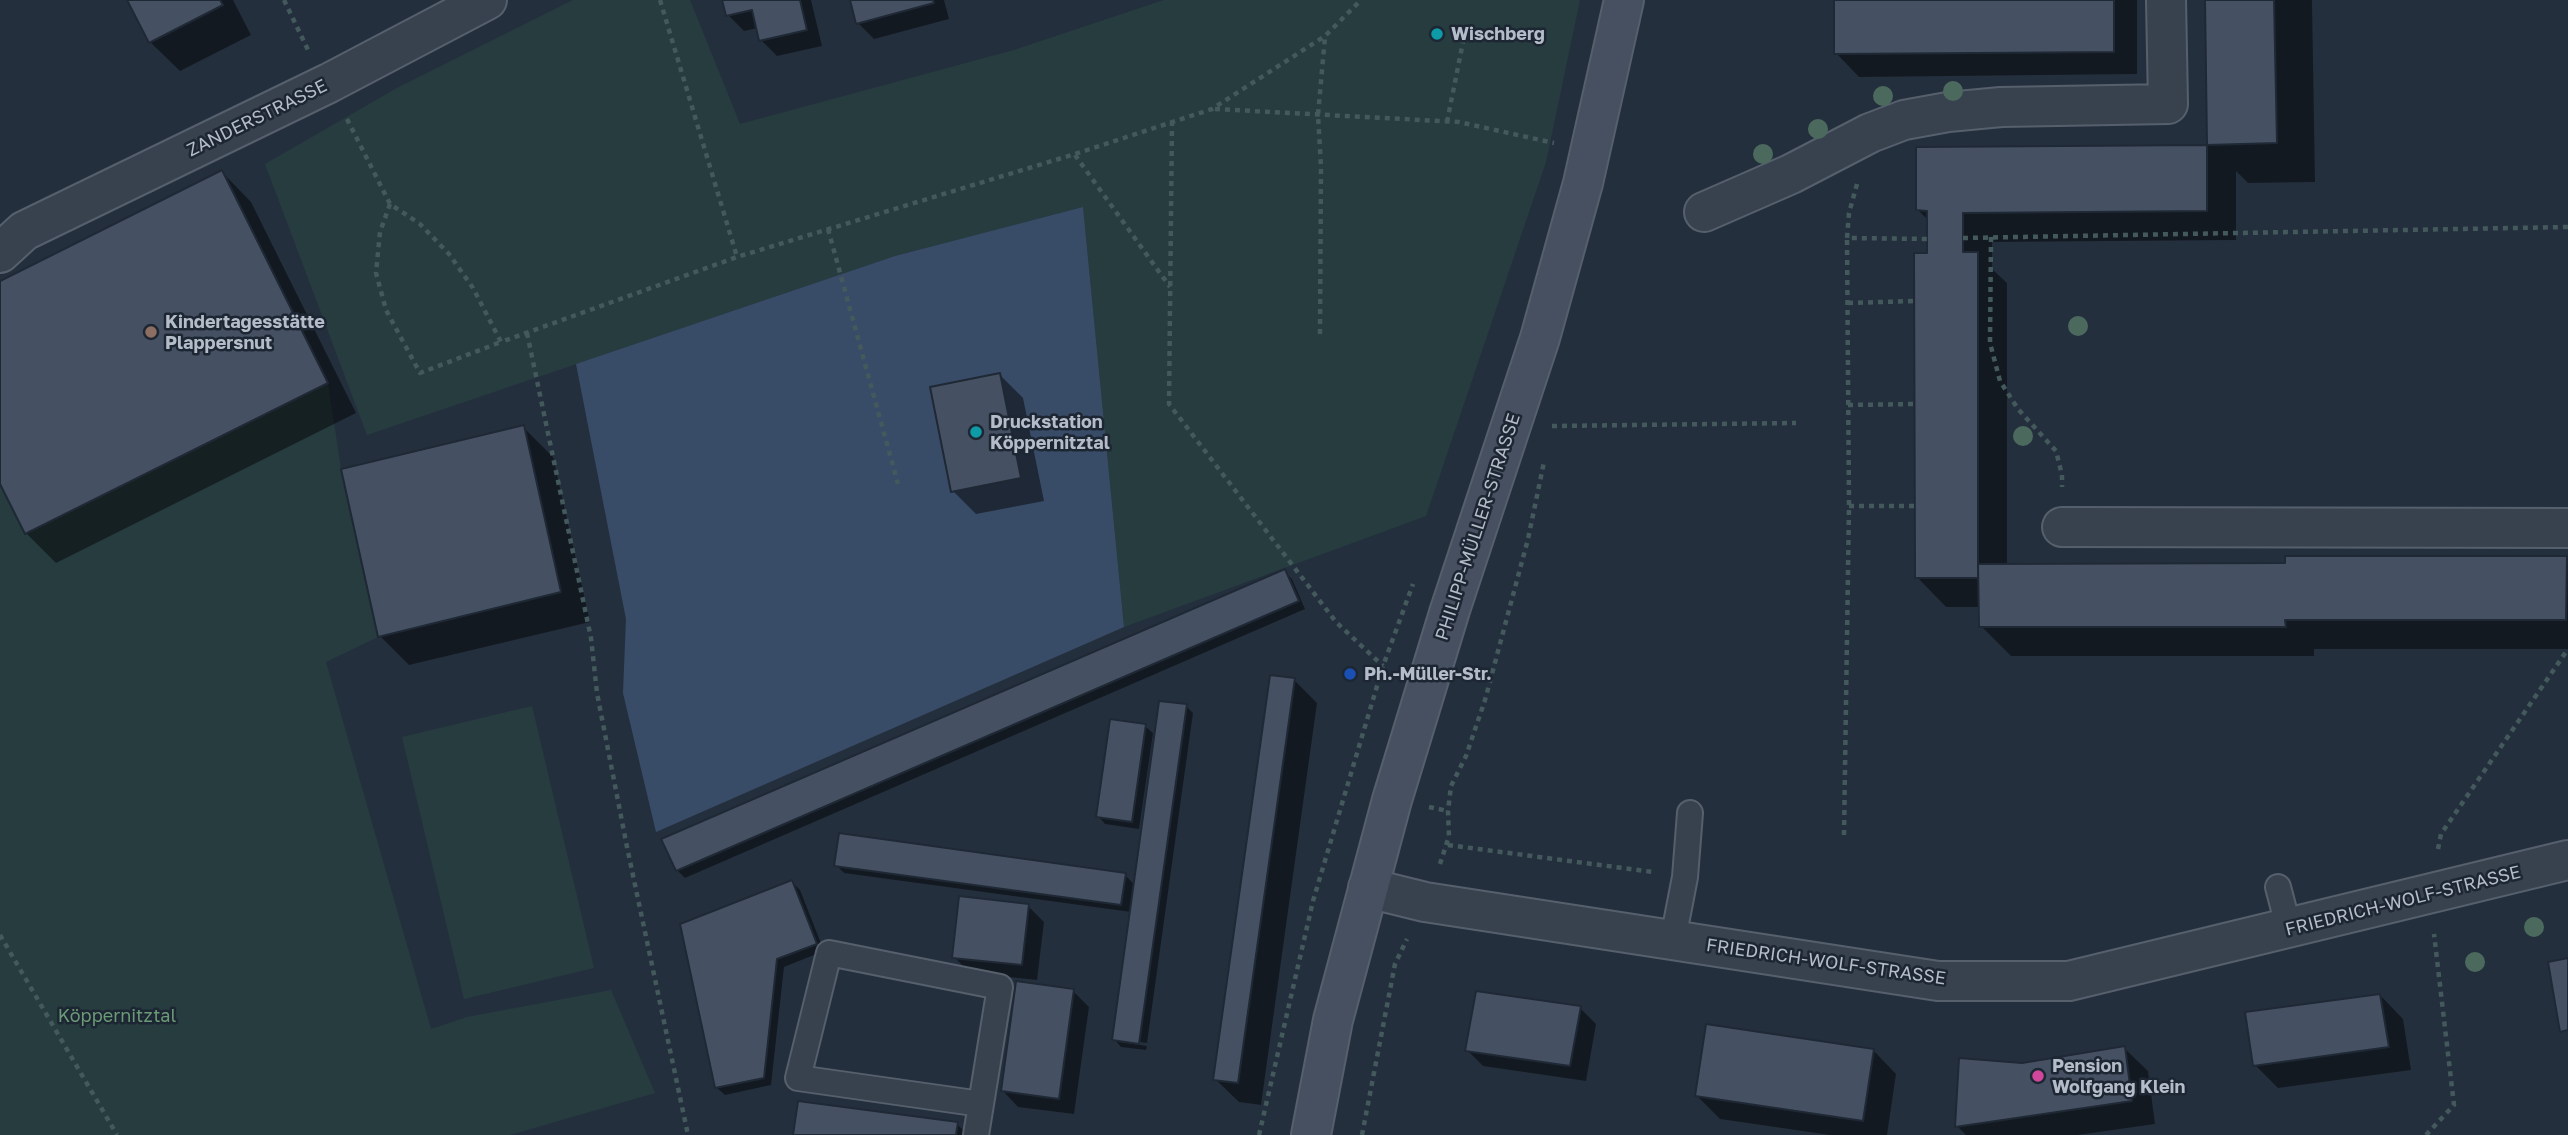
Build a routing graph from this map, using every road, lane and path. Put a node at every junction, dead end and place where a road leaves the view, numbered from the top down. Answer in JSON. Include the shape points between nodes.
{"nodes":[{"id":1,"x":284,"y":0,"type":"edge"},
{"id":2,"x":487,"y":0,"type":"edge"},
{"id":3,"x":660,"y":0,"type":"edge"},
{"id":4,"x":1362,"y":0,"type":"edge"},
{"id":5,"x":1624,"y":0,"type":"edge"},
{"id":6,"x":2166,"y":0,"type":"edge"},
{"id":7,"x":1325,"y":36,"type":"junction"},
{"id":8,"x":1464,"y":37,"type":"dead end"},
{"id":9,"x":329,"y":83,"type":"junction"},
{"id":10,"x":1212,"y":109,"type":"junction"},
{"id":11,"x":1318,"y":114,"type":"junction"},
{"id":12,"x":1172,"y":121,"type":"junction"},
{"id":13,"x":1447,"y":122,"type":"junction"},
{"id":14,"x":1548,"y":141,"type":"dead end"},
{"id":15,"x":1075,"y":154,"type":"junction"},
{"id":16,"x":1860,"y":176,"type":"dead end"},
{"id":17,"x":390,"y":204,"type":"junction"},
{"id":18,"x":1704,"y":212,"type":"dead end"},
{"id":19,"x":2568,"y":227,"type":"edge"},
{"id":20,"x":828,"y":229,"type":"junction"},
{"id":21,"x":8,"y":235,"type":"edge"},
{"id":22,"x":1991,"y":237,"type":"junction"},
{"id":23,"x":1847,"y":238,"type":"junction"},
{"id":24,"x":1927,"y":239,"type":"dead end"},
{"id":25,"x":1963,"y":239,"type":"dead end"},
{"id":26,"x":737,"y":257,"type":"junction"},
{"id":27,"x":1170,"y":288,"type":"junction"},
{"id":28,"x":1914,"y":301,"type":"dead end"},
{"id":29,"x":1847,"y":303,"type":"junction"},
{"id":30,"x":527,"y":333,"type":"junction"},
{"id":31,"x":1320,"y":334,"type":"dead end"},
{"id":32,"x":501,"y":342,"type":"junction"},
{"id":33,"x":1915,"y":404,"type":"dead end"},
{"id":34,"x":1848,"y":405,"type":"junction"},
{"id":35,"x":1555,"y":413,"type":"dead end"},
{"id":36,"x":1796,"y":423,"type":"dead end"},
{"id":37,"x":1551,"y":426,"type":"junction"},
{"id":38,"x":1549,"y":438,"type":"dead end"},
{"id":39,"x":1547,"y":450,"type":"dead end"},
{"id":40,"x":2062,"y":475,"type":"dead end"},
{"id":41,"x":898,"y":484,"type":"dead end"},
{"id":42,"x":1849,"y":506,"type":"junction"},
{"id":43,"x":1914,"y":506,"type":"dead end"},
{"id":44,"x":2062,"y":527,"type":"dead end"},
{"id":45,"x":2568,"y":528,"type":"edge"},
{"id":46,"x":2568,"y":649,"type":"edge"},
{"id":47,"x":1428,"y":680,"type":"junction"},
{"id":48,"x":1689,"y":813,"type":"dead end"},
{"id":49,"x":1843,"y":835,"type":"dead end"},
{"id":50,"x":1448,"y":845,"type":"junction"},
{"id":51,"x":2568,"y":860,"type":"edge"},
{"id":52,"x":1685,"y":877,"type":"junction"},
{"id":53,"x":2278,"y":887,"type":"dead end"},
{"id":54,"x":1368,"y":888,"type":"junction"},
{"id":55,"x":2430,"y":895,"type":"junction"},
{"id":56,"x":1425,"y":902,"type":"junction"},
{"id":57,"x":2289,"y":929,"type":"junction"},
{"id":58,"x":0,"y":935,"type":"edge"},
{"id":59,"x":1673,"y":939,"type":"junction"},
{"id":60,"x":981,"y":1104,"type":"junction"},
{"id":61,"x":117,"y":1135,"type":"edge"},
{"id":62,"x":688,"y":1135,"type":"edge"},
{"id":63,"x":976,"y":1135,"type":"edge"},
{"id":64,"x":1311,"y":1135,"type":"edge"},
{"id":65,"x":1363,"y":1135,"type":"edge"},
{"id":66,"x":2426,"y":1135,"type":"edge"}],
"edges":[{"from":1,"to":9,"type":"path"},
{"from":2,"to":9,"type":"street","name":"ZANDERSTRASSE"},
{"from":3,"to":26,"type":"path"},
{"from":4,"to":7,"type":"path"},
{"from":5,"to":47,"type":"street","name":"PHILIPP-MÜLLER-STRASSE","via":[[1583,183],[1541,338]]},
{"from":6,"to":18,"type":"street","via":[[2168,104],[2001,107],[1904,120]]},
{"from":7,"to":10,"type":"path"},
{"from":7,"to":11,"type":"path"},
{"from":8,"to":13,"type":"path"},
{"from":9,"to":17,"type":"path"},
{"from":9,"to":21,"type":"street","name":"ZANDERSTRASSE"},
{"from":10,"to":11,"type":"path"},
{"from":10,"to":12,"type":"path"},
{"from":11,"to":13,"type":"path"},
{"from":11,"to":31,"type":"path"},
{"from":12,"to":15,"type":"path"},
{"from":12,"to":27,"type":"path"},
{"from":13,"to":14,"type":"path"},
{"from":15,"to":20,"type":"path"},
{"from":15,"to":27,"type":"path"},
{"from":16,"to":23,"type":"path"},
{"from":17,"to":32,"type":"path","via":[[420,224],[449,254]]},
{"from":17,"to":32,"type":"path","via":[[380,232],[376,273],[386,310],[420,373]]},
{"from":19,"to":22,"type":"path"},
{"from":20,"to":26,"type":"path"},
{"from":20,"to":41,"type":"path"},
{"from":22,"to":25,"type":"path"},
{"from":22,"to":40,"type":"path","via":[[1990,343],[2000,381],[2018,410],[2056,451]]},
{"from":23,"to":24,"type":"path"},
{"from":23,"to":29,"type":"path"},
{"from":26,"to":30,"type":"path"},
{"from":27,"to":47,"type":"path","via":[[1169,404],[1336,622],[1383,666]]},
{"from":28,"to":29,"type":"path"},
{"from":29,"to":34,"type":"path"},
{"from":30,"to":32,"type":"path"},
{"from":30,"to":62,"type":"path"},
{"from":33,"to":34,"type":"path"},
{"from":34,"to":42,"type":"path"},
{"from":35,"to":37,"type":"path"},
{"from":36,"to":37,"type":"path"},
{"from":37,"to":38,"type":"path"},
{"from":39,"to":50,"type":"path","via":[[1485,701],[1451,786]]},
{"from":42,"to":43,"type":"path"},
{"from":42,"to":49,"type":"path"},
{"from":44,"to":45,"type":"street"},
{"from":46,"to":55,"type":"path","via":[[2441,834]]},
{"from":47,"to":54,"type":"street","name":"PHILIPP-MÜLLER-STRASSE"},
{"from":48,"to":52,"type":"lane"},
{"from":50,"to":52,"type":"path"},
{"from":50,"to":56,"type":"path"},
{"from":51,"to":55,"type":"street","name":"FRIEDRICH-WOLF-STRASSE"},
{"from":52,"to":59,"type":"lane"},
{"from":53,"to":57,"type":"lane"},
{"from":54,"to":56,"type":"street","name":"FRIEDRICH-WOLF-STRASSE"},
{"from":54,"to":64,"type":"street","name":"PHILIPP-MÜLLER-STRASSE","via":[[1333,1020]]},
{"from":55,"to":57,"type":"street","name":"FRIEDRICH-WOLF-STRASSE"},
{"from":55,"to":66,"type":"path","via":[[2454,1105]]},
{"from":56,"to":59,"type":"street","name":"FRIEDRICH-WOLF-STRASSE"},
{"from":56,"to":65,"type":"path","via":[[1395,964]]},
{"from":57,"to":59,"type":"street","name":"FRIEDRICH-WOLF-STRASSE","via":[[2069,981],[1938,981]]},
{"from":58,"to":61,"type":"path"},
{"from":60,"to":60,"type":"lane","via":[[799,1078],[829,953],[1000,987]]},
{"from":60,"to":63,"type":"lane"}]}
